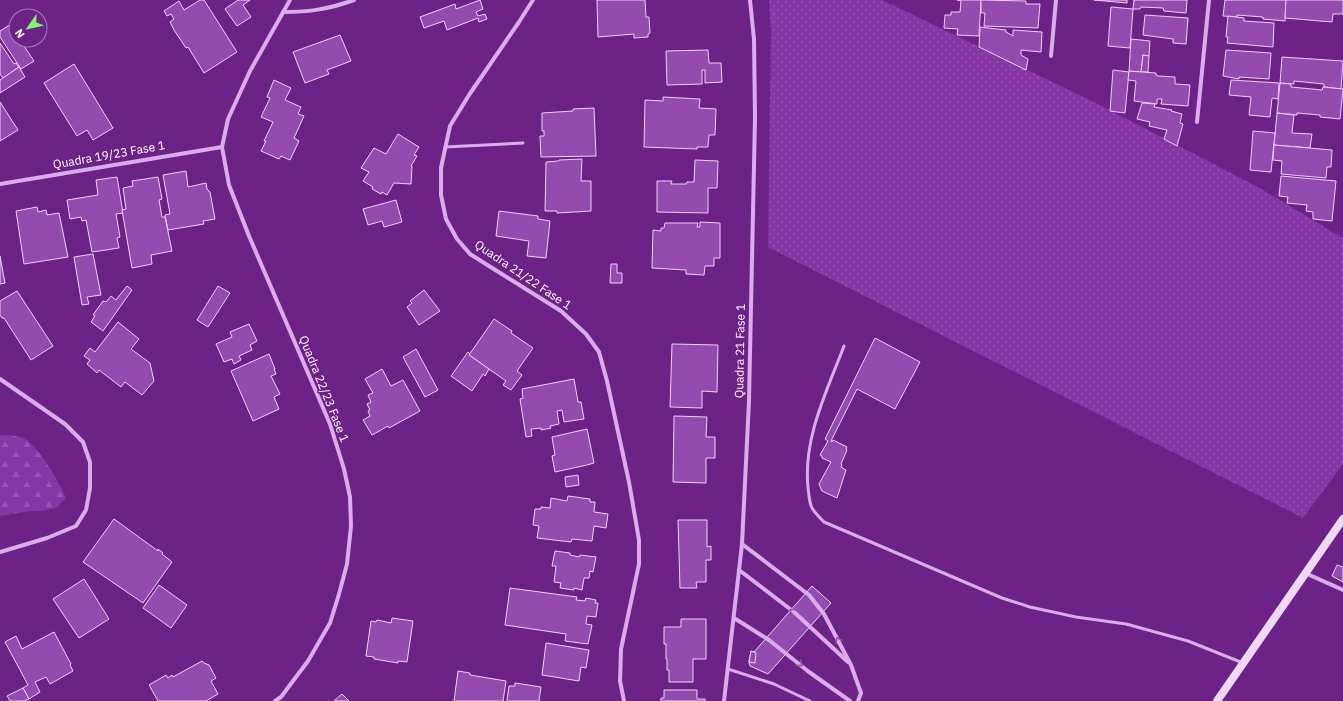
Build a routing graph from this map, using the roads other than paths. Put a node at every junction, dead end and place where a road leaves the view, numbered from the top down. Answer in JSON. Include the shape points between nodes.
{"nodes":[{"id":1,"x":290,"y":0,"type":"edge"},
{"id":2,"x":354,"y":0,"type":"edge"},
{"id":3,"x":533,"y":0,"type":"edge"},
{"id":4,"x":750,"y":0,"type":"edge"},
{"id":5,"x":1056,"y":0,"type":"edge"},
{"id":6,"x":1209,"y":0,"type":"edge"},
{"id":7,"x":283,"y":12,"type":"junction"},
{"id":8,"x":1051,"y":56,"type":"dead end"},
{"id":9,"x":1197,"y":122,"type":"dead end"},
{"id":10,"x":523,"y":142,"type":"dead end"},
{"id":11,"x":222,"y":147,"type":"junction"},
{"id":12,"x":446,"y":147,"type":"junction"},
{"id":13,"x":0,"y":184,"type":"edge"},
{"id":14,"x":844,"y":346,"type":"dead end"},
{"id":15,"x":0,"y":379,"type":"edge"},
{"id":16,"x":1343,"y":519,"type":"edge"},
{"id":17,"x":742,"y":544,"type":"junction"},
{"id":18,"x":0,"y":552,"type":"edge"},
{"id":19,"x":739,"y":570,"type":"junction"},
{"id":20,"x":1305,"y":573,"type":"junction"},
{"id":21,"x":1343,"y":590,"type":"edge"},
{"id":22,"x":734,"y":618,"type":"junction"},
{"id":23,"x":1243,"y":663,"type":"junction"},
{"id":24,"x":852,"y":665,"type":"junction"},
{"id":25,"x":728,"y":669,"type":"junction"},
{"id":26,"x":275,"y":701,"type":"edge"},
{"id":27,"x":624,"y":701,"type":"edge"},
{"id":28,"x":724,"y":701,"type":"edge"},
{"id":29,"x":810,"y":701,"type":"edge"},
{"id":30,"x":850,"y":701,"type":"edge"},
{"id":31,"x":858,"y":701,"type":"edge"},
{"id":32,"x":1217,"y":701,"type":"edge"}],
"edges":[{"from":1,"to":7,"type":"street"},
{"from":2,"to":7,"type":"street","via":[[310,12]]},
{"from":3,"to":12,"type":"street","name":"Quadra 21/22 Fase 1","via":[[450,126]]},
{"from":4,"to":17,"type":"street","name":"Quadra 21 Fase 1","via":[[754,39],[755,118],[749,401]]},
{"from":5,"to":8,"type":"street"},
{"from":6,"to":9,"type":"street"},
{"from":7,"to":11,"type":"street","via":[[250,71],[228,119]]},
{"from":10,"to":12,"type":"lane"},
{"from":11,"to":13,"type":"street","name":"Quadra 19/23 Fase 1"},
{"from":11,"to":26,"type":"street","name":"Quadra 22/23 Fase 1","via":[[229,185],[248,236],[330,424],[350,497],[351,526],[347,564],[330,623],[308,661],[281,697]]},
{"from":12,"to":27,"type":"street","name":"Quadra 21/22 Fase 1","via":[[441,168],[441,195],[446,219],[456,239],[470,254],[561,311],[586,334],[599,352],[629,482],[639,540],[639,564],[621,649],[620,681]]},
{"from":14,"to":23,"type":"lane","via":[[809,446],[806,471],[813,510],[824,522],[1002,598],[1061,614],[1126,624],[1188,641]]},
{"from":15,"to":18,"type":"street","via":[[65,424],[83,442],[90,462],[86,510],[76,526]]},
{"from":16,"to":20,"type":"street"},
{"from":17,"to":19,"type":"street","name":"Quadra 21 Fase 1"},
{"from":24,"to":17,"type":"street","one_way":true,"via":[[824,614],[809,596]]},
{"from":19,"to":22,"type":"street","name":"Quadra 21 Fase 1"},
{"from":24,"to":19,"type":"street","one_way":true,"via":[[794,612]]},
{"from":20,"to":21,"type":"street"},
{"from":20,"to":23,"type":"street"},
{"from":22,"to":25,"type":"street","name":"Quadra 21 Fase 1"},
{"from":22,"to":30,"type":"street","one_way":true,"via":[[769,640]]},
{"from":23,"to":32,"type":"street"},
{"from":24,"to":31,"type":"street","via":[[861,693]]},
{"from":25,"to":28,"type":"street","name":"Quadra 21 Fase 1"},
{"from":25,"to":29,"type":"lane","via":[[774,684]]}]}
